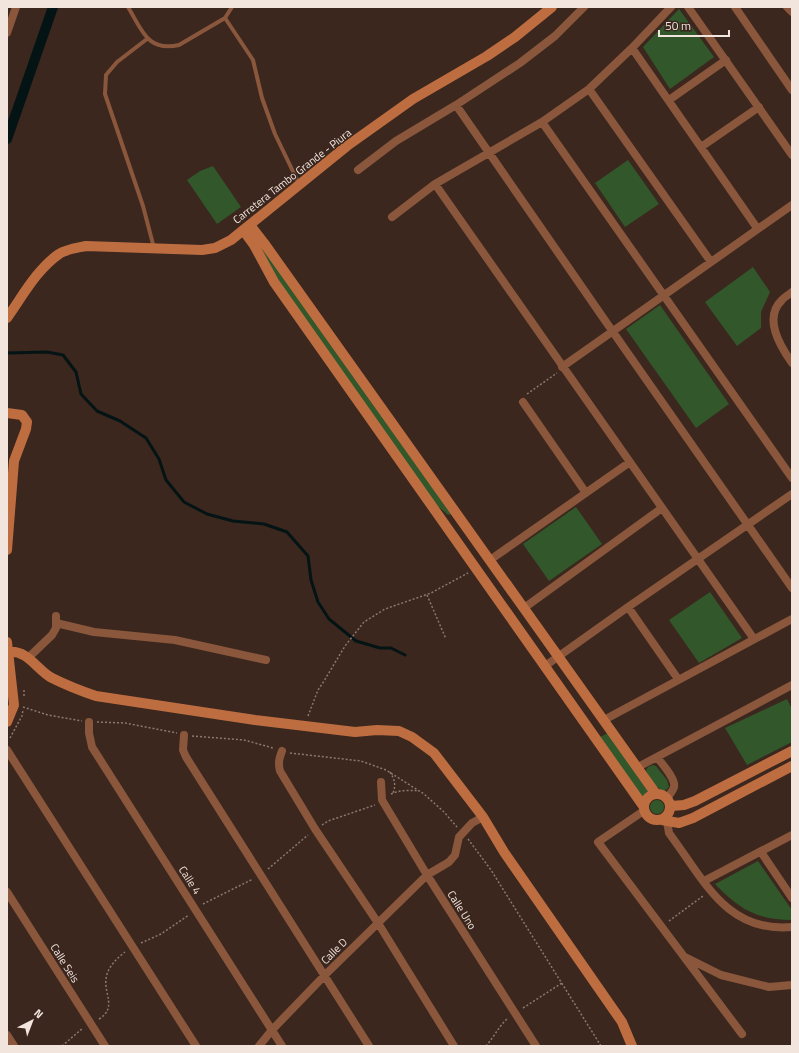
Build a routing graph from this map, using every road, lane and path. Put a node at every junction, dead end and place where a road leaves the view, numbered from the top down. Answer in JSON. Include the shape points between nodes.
{"nodes":[{"id":1,"x":16,"y":7,"type":"edge"},
{"id":2,"x":128,"y":7,"type":"edge"},
{"id":3,"x":232,"y":7,"type":"edge"},
{"id":4,"x":552,"y":7,"type":"edge"},
{"id":5,"x":584,"y":7,"type":"edge"},
{"id":6,"x":671,"y":7,"type":"edge"},
{"id":7,"x":688,"y":7,"type":"edge"},
{"id":8,"x":735,"y":7,"type":"edge"},
{"id":9,"x":787,"y":7,"type":"edge"},
{"id":10,"x":792,"y":12,"type":"edge"},
{"id":11,"x":225,"y":18,"type":"junction"},
{"id":12,"x":7,"y":32,"type":"edge"},
{"id":13,"x":147,"y":39,"type":"junction"},
{"id":14,"x":632,"y":48,"type":"junction"},
{"id":15,"x":726,"y":60,"type":"junction"},
{"id":16,"x":589,"y":89,"type":"junction"},
{"id":17,"x":792,"y":90,"type":"edge"},
{"id":18,"x":669,"y":100,"type":"junction"},
{"id":19,"x":456,"y":104,"type":"junction"},
{"id":20,"x":759,"y":107,"type":"junction"},
{"id":21,"x":542,"y":122,"type":"junction"},
{"id":22,"x":701,"y":147,"type":"junction"},
{"id":23,"x":489,"y":153,"type":"junction"},
{"id":24,"x":792,"y":155,"type":"edge"},
{"id":25,"x":358,"y":170,"type":"dead end"},
{"id":26,"x":300,"y":184,"type":"junction"},
{"id":27,"x":435,"y":184,"type":"junction"},
{"id":28,"x":792,"y":205,"type":"edge"},
{"id":29,"x":392,"y":217,"type":"dead end"},
{"id":30,"x":246,"y":228,"type":"junction"},
{"id":31,"x":757,"y":228,"type":"junction"},
{"id":32,"x":154,"y":248,"type":"junction"},
{"id":33,"x":711,"y":262,"type":"junction"},
{"id":34,"x":792,"y":292,"type":"edge"},
{"id":35,"x":664,"y":294,"type":"junction"},
{"id":36,"x":7,"y":318,"type":"edge"},
{"id":37,"x":613,"y":332,"type":"junction"},
{"id":38,"x":792,"y":363,"type":"edge"},
{"id":39,"x":563,"y":368,"type":"junction"},
{"id":40,"x":525,"y":398,"type":"joint"},
{"id":41,"x":8,"y":413,"type":"edge"},
{"id":42,"x":630,"y":462,"type":"junction"},
{"id":43,"x":792,"y":478,"type":"edge"},
{"id":44,"x":586,"y":492,"type":"junction"},
{"id":45,"x":792,"y":494,"type":"edge"},
{"id":46,"x":662,"y":508,"type":"junction"},
{"id":47,"x":747,"y":524,"type":"junction"},
{"id":48,"x":7,"y":550,"type":"edge"},
{"id":49,"x":697,"y":558,"type":"junction"},
{"id":50,"x":490,"y":560,"type":"junction"},
{"id":51,"x":476,"y":569,"type":"junction"},
{"id":52,"x":792,"y":588,"type":"edge"},
{"id":53,"x":427,"y":595,"type":"junction"},
{"id":54,"x":628,"y":607,"type":"junction"},
{"id":55,"x":524,"y":608,"type":"junction"},
{"id":56,"x":792,"y":619,"type":"edge"},
{"id":57,"x":446,"y":639,"type":"dead end"},
{"id":58,"x":754,"y":639,"type":"junction"},
{"id":59,"x":8,"y":651,"type":"edge"},
{"id":60,"x":559,"y":656,"type":"junction"},
{"id":61,"x":28,"y":658,"type":"junction"},
{"id":62,"x":266,"y":660,"type":"dead end"},
{"id":63,"x":545,"y":666,"type":"junction"},
{"id":64,"x":678,"y":679,"type":"junction"},
{"id":65,"x":792,"y":685,"type":"edge"},
{"id":66,"x":23,"y":707,"type":"dead end"},
{"id":67,"x":604,"y":720,"type":"junction"},
{"id":68,"x":7,"y":722,"type":"edge"},
{"id":69,"x":89,"y":722,"type":"junction"},
{"id":70,"x":305,"y":726,"type":"junction"},
{"id":71,"x":184,"y":735,"type":"junction"},
{"id":72,"x":7,"y":750,"type":"edge"},
{"id":73,"x":282,"y":751,"type":"junction"},
{"id":74,"x":792,"y":751,"type":"edge"},
{"id":75,"x":657,"y":757,"type":"junction"},
{"id":76,"x":792,"y":766,"type":"edge"},
{"id":77,"x":638,"y":767,"type":"junction"},
{"id":78,"x":390,"y":772,"type":"junction"},
{"id":79,"x":381,"y":782,"type":"dead end"},
{"id":80,"x":420,"y":792,"type":"junction"},
{"id":81,"x":393,"y":793,"type":"junction"},
{"id":82,"x":656,"y":794,"type":"junction"},
{"id":83,"x":382,"y":800,"type":"junction"},
{"id":84,"x":669,"y":802,"type":"junction"},
{"id":85,"x":644,"y":808,"type":"junction"},
{"id":86,"x":483,"y":817,"type":"junction"},
{"id":87,"x":665,"y":820,"type":"junction"},
{"id":88,"x":315,"y":829,"type":"junction"},
{"id":89,"x":462,"y":833,"type":"junction"},
{"id":90,"x":792,"y":835,"type":"edge"},
{"id":91,"x":761,"y":852,"type":"junction"},
{"id":92,"x":260,"y":875,"type":"junction"},
{"id":93,"x":427,"y":875,"type":"junction"},
{"id":94,"x":704,"y":881,"type":"junction"},
{"id":95,"x":710,"y":890,"type":"junction"},
{"id":96,"x":7,"y":892,"type":"edge"},
{"id":97,"x":792,"y":898,"type":"edge"},
{"id":98,"x":196,"y":909,"type":"junction"},
{"id":99,"x":378,"y":923,"type":"junction"},
{"id":100,"x":661,"y":927,"type":"junction"},
{"id":101,"x":792,"y":927,"type":"edge"},
{"id":102,"x":133,"y":947,"type":"junction"},
{"id":103,"x":683,"y":956,"type":"junction"},
{"id":104,"x":325,"y":975,"type":"junction"},
{"id":105,"x":792,"y":985,"type":"edge"},
{"id":106,"x":91,"y":1024,"type":"junction"},
{"id":107,"x":272,"y":1030,"type":"junction"},
{"id":108,"x":742,"y":1034,"type":"dead end"},
{"id":109,"x":7,"y":1035,"type":"edge"},
{"id":110,"x":14,"y":1046,"type":"edge"},
{"id":111,"x":62,"y":1046,"type":"edge"},
{"id":112,"x":105,"y":1046,"type":"edge"},
{"id":113,"x":196,"y":1046,"type":"edge"},
{"id":114,"x":259,"y":1046,"type":"edge"},
{"id":115,"x":282,"y":1046,"type":"edge"},
{"id":116,"x":369,"y":1046,"type":"edge"},
{"id":117,"x":454,"y":1046,"type":"edge"},
{"id":118,"x":536,"y":1046,"type":"edge"},
{"id":119,"x":602,"y":1046,"type":"edge"},
{"id":120,"x":632,"y":1046,"type":"edge"}],
"edges":[{"from":1,"to":12,"type":"street"},
{"from":2,"to":13,"type":"lane"},
{"from":3,"to":11,"type":"lane"},
{"from":4,"to":26,"type":"street","name":"Carretera Tambo Grande - Piura","via":[[488,56],[413,99],[347,146]]},
{"from":5,"to":19,"type":"street","via":[[555,36],[520,63]]},
{"from":6,"to":14,"type":"street"},
{"from":7,"to":15,"type":"street"},
{"from":8,"to":17,"type":"street"},
{"from":9,"to":10,"type":"street"},
{"from":11,"to":13,"type":"lane","via":[[179,45],[159,46]]},
{"from":11,"to":26,"type":"lane","via":[[253,60],[262,98],[275,134]]},
{"from":13,"to":32,"type":"lane","via":[[117,62],[106,75],[105,94],[143,206]]},
{"from":14,"to":16,"type":"street"},
{"from":14,"to":18,"type":"street"},
{"from":15,"to":18,"type":"street"},
{"from":15,"to":20,"type":"street"},
{"from":16,"to":21,"type":"street"},
{"from":16,"to":33,"type":"street"},
{"from":18,"to":22,"type":"street"},
{"from":19,"to":23,"type":"street"},
{"from":19,"to":25,"type":"street","via":[[396,141]]},
{"from":20,"to":22,"type":"street"},
{"from":20,"to":24,"type":"street"},
{"from":21,"to":23,"type":"street"},
{"from":21,"to":35,"type":"street"},
{"from":22,"to":31,"type":"street"},
{"from":23,"to":27,"type":"street"},
{"from":23,"to":37,"type":"street"},
{"from":26,"to":30,"type":"street","name":"Carretera Tambo Grande - Piura"},
{"from":27,"to":29,"type":"street"},
{"from":27,"to":39,"type":"street"},
{"from":28,"to":31,"type":"street"},
{"from":30,"to":32,"type":"street","name":"Carretera Tambo Grande - Piura","via":[[215,248]]},
{"from":30,"to":50,"type":"street","via":[[264,243]]},
{"from":30,"to":51,"type":"street","via":[[274,282]]},
{"from":31,"to":33,"type":"street"},
{"from":32,"to":36,"type":"street","name":"Carretera Tambo Grande - Piura","via":[[86,246],[60,253],[48,263]]},
{"from":33,"to":35,"type":"street"},
{"from":34,"to":38,"type":"street","via":[[782,299],[773,319],[777,337]]},
{"from":35,"to":37,"type":"street"},
{"from":35,"to":43,"type":"street"},
{"from":37,"to":39,"type":"street"},
{"from":37,"to":47,"type":"street"},
{"from":39,"to":40,"type":"path"},
{"from":39,"to":42,"type":"street"},
{"from":40,"to":44,"type":"street"},
{"from":41,"to":48,"type":"street","via":[[22,415],[27,422],[14,461]]},
{"from":42,"to":44,"type":"street"},
{"from":42,"to":46,"type":"street"},
{"from":44,"to":50,"type":"street"},
{"from":45,"to":47,"type":"street"},
{"from":46,"to":49,"type":"street"},
{"from":46,"to":55,"type":"street"},
{"from":47,"to":49,"type":"street"},
{"from":47,"to":52,"type":"street"},
{"from":49,"to":54,"type":"street"},
{"from":49,"to":58,"type":"street"},
{"from":50,"to":55,"type":"street"},
{"from":51,"to":53,"type":"path"},
{"from":51,"to":63,"type":"street"},
{"from":53,"to":57,"type":"path"},
{"from":53,"to":70,"type":"path","via":[[385,609],[364,622],[345,646],[318,690]]},
{"from":54,"to":60,"type":"street"},
{"from":54,"to":64,"type":"street"},
{"from":55,"to":60,"type":"street"},
{"from":56,"to":58,"type":"street"},
{"from":58,"to":64,"type":"street"},
{"from":59,"to":61,"type":"street","via":[[25,654]]},
{"from":59,"to":68,"type":"street","via":[[14,705]]},
{"from":60,"to":63,"type":"street"},
{"from":60,"to":67,"type":"street"},
{"from":61,"to":62,"type":"street","via":[[52,635],[56,628],[56,619],[94,632],[175,640]]},
{"from":61,"to":70,"type":"street","via":[[51,677],[96,696]]},
{"from":63,"to":85,"type":"street"},
{"from":64,"to":67,"type":"street"},
{"from":65,"to":75,"type":"street"},
{"from":66,"to":69,"type":"path","via":[[74,721]]},
{"from":67,"to":77,"type":"street"},
{"from":69,"to":71,"type":"path","via":[[125,723]]},
{"from":69,"to":98,"type":"street","name":"Calle 4","via":[[92,747]]},
{"from":70,"to":86,"type":"street","via":[[355,732],[399,731],[412,737],[434,753]]},
{"from":71,"to":73,"type":"path","via":[[244,740]]},
{"from":71,"to":92,"type":"street","via":[[183,750],[186,757]]},
{"from":72,"to":102,"type":"street"},
{"from":73,"to":78,"type":"path","via":[[361,761]]},
{"from":73,"to":88,"type":"street","via":[[278,759],[280,772]]},
{"from":74,"to":84,"type":"street","via":[[695,801],[684,805]]},
{"from":75,"to":77,"type":"street"},
{"from":75,"to":84,"type":"street","via":[[673,780]]},
{"from":76,"to":87,"type":"street","via":[[693,818],[680,823]]},
{"from":77,"to":82,"type":"street"},
{"from":78,"to":80,"type":"path"},
{"from":78,"to":81,"type":"path","via":[[396,786]]},
{"from":79,"to":83,"type":"street","name":"Calle Uno"},
{"from":80,"to":81,"type":"path","via":[[412,790]]},
{"from":80,"to":89,"type":"path","via":[[444,812]]},
{"from":81,"to":83,"type":"path"},
{"from":82,"to":84,"type":"street"},
{"from":82,"to":85,"type":"street","via":[[647,799]]},
{"from":83,"to":88,"type":"path","via":[[372,807],[328,821]]},
{"from":83,"to":93,"type":"street","name":"Calle Uno"},
{"from":84,"to":87,"type":"street","via":[[669,814]]},
{"from":85,"to":87,"type":"street","via":[[650,818]]},
{"from":85,"to":100,"type":"street","via":[[598,842]]},
{"from":86,"to":89,"type":"street"},
{"from":86,"to":120,"type":"street","via":[[504,852],[622,1022]]},
{"from":87,"to":94,"type":"street","via":[[674,840]]},
{"from":88,"to":92,"type":"path"},
{"from":88,"to":99,"type":"street"},
{"from":89,"to":93,"type":"street","name":"Calle D","via":[[455,855],[449,862]]},
{"from":89,"to":119,"type":"path","via":[[491,870]]},
{"from":90,"to":91,"type":"street"},
{"from":91,"to":94,"type":"street"},
{"from":91,"to":97,"type":"street"},
{"from":92,"to":98,"type":"path"},
{"from":92,"to":104,"type":"street"},
{"from":93,"to":99,"type":"street","name":"Calle D"},
{"from":93,"to":118,"type":"street","name":"Calle Uno"},
{"from":94,"to":95,"type":"street"},
{"from":95,"to":100,"type":"path"},
{"from":95,"to":101,"type":"street","via":[[732,913],[742,919],[765,927]]},
{"from":96,"to":106,"type":"street","name":"Calle Seis"},
{"from":98,"to":102,"type":"path","via":[[161,934]]},
{"from":98,"to":107,"type":"street","name":"Calle 4"},
{"from":99,"to":104,"type":"street","name":"Calle D"},
{"from":99,"to":117,"type":"street"},
{"from":100,"to":103,"type":"street"},
{"from":102,"to":106,"type":"path","via":[[120,956],[111,967],[106,980],[109,1005],[102,1017]]},
{"from":102,"to":113,"type":"street"},
{"from":103,"to":105,"type":"street","via":[[721,975],[769,987]]},
{"from":103,"to":108,"type":"street"},
{"from":104,"to":107,"type":"street","name":"Calle D"},
{"from":104,"to":116,"type":"street"},
{"from":106,"to":111,"type":"path"},
{"from":106,"to":112,"type":"street","name":"Calle Seis"},
{"from":107,"to":114,"type":"street","name":"Calle D"},
{"from":107,"to":115,"type":"street","name":"Calle 4"},
{"from":109,"to":110,"type":"street"}]}
